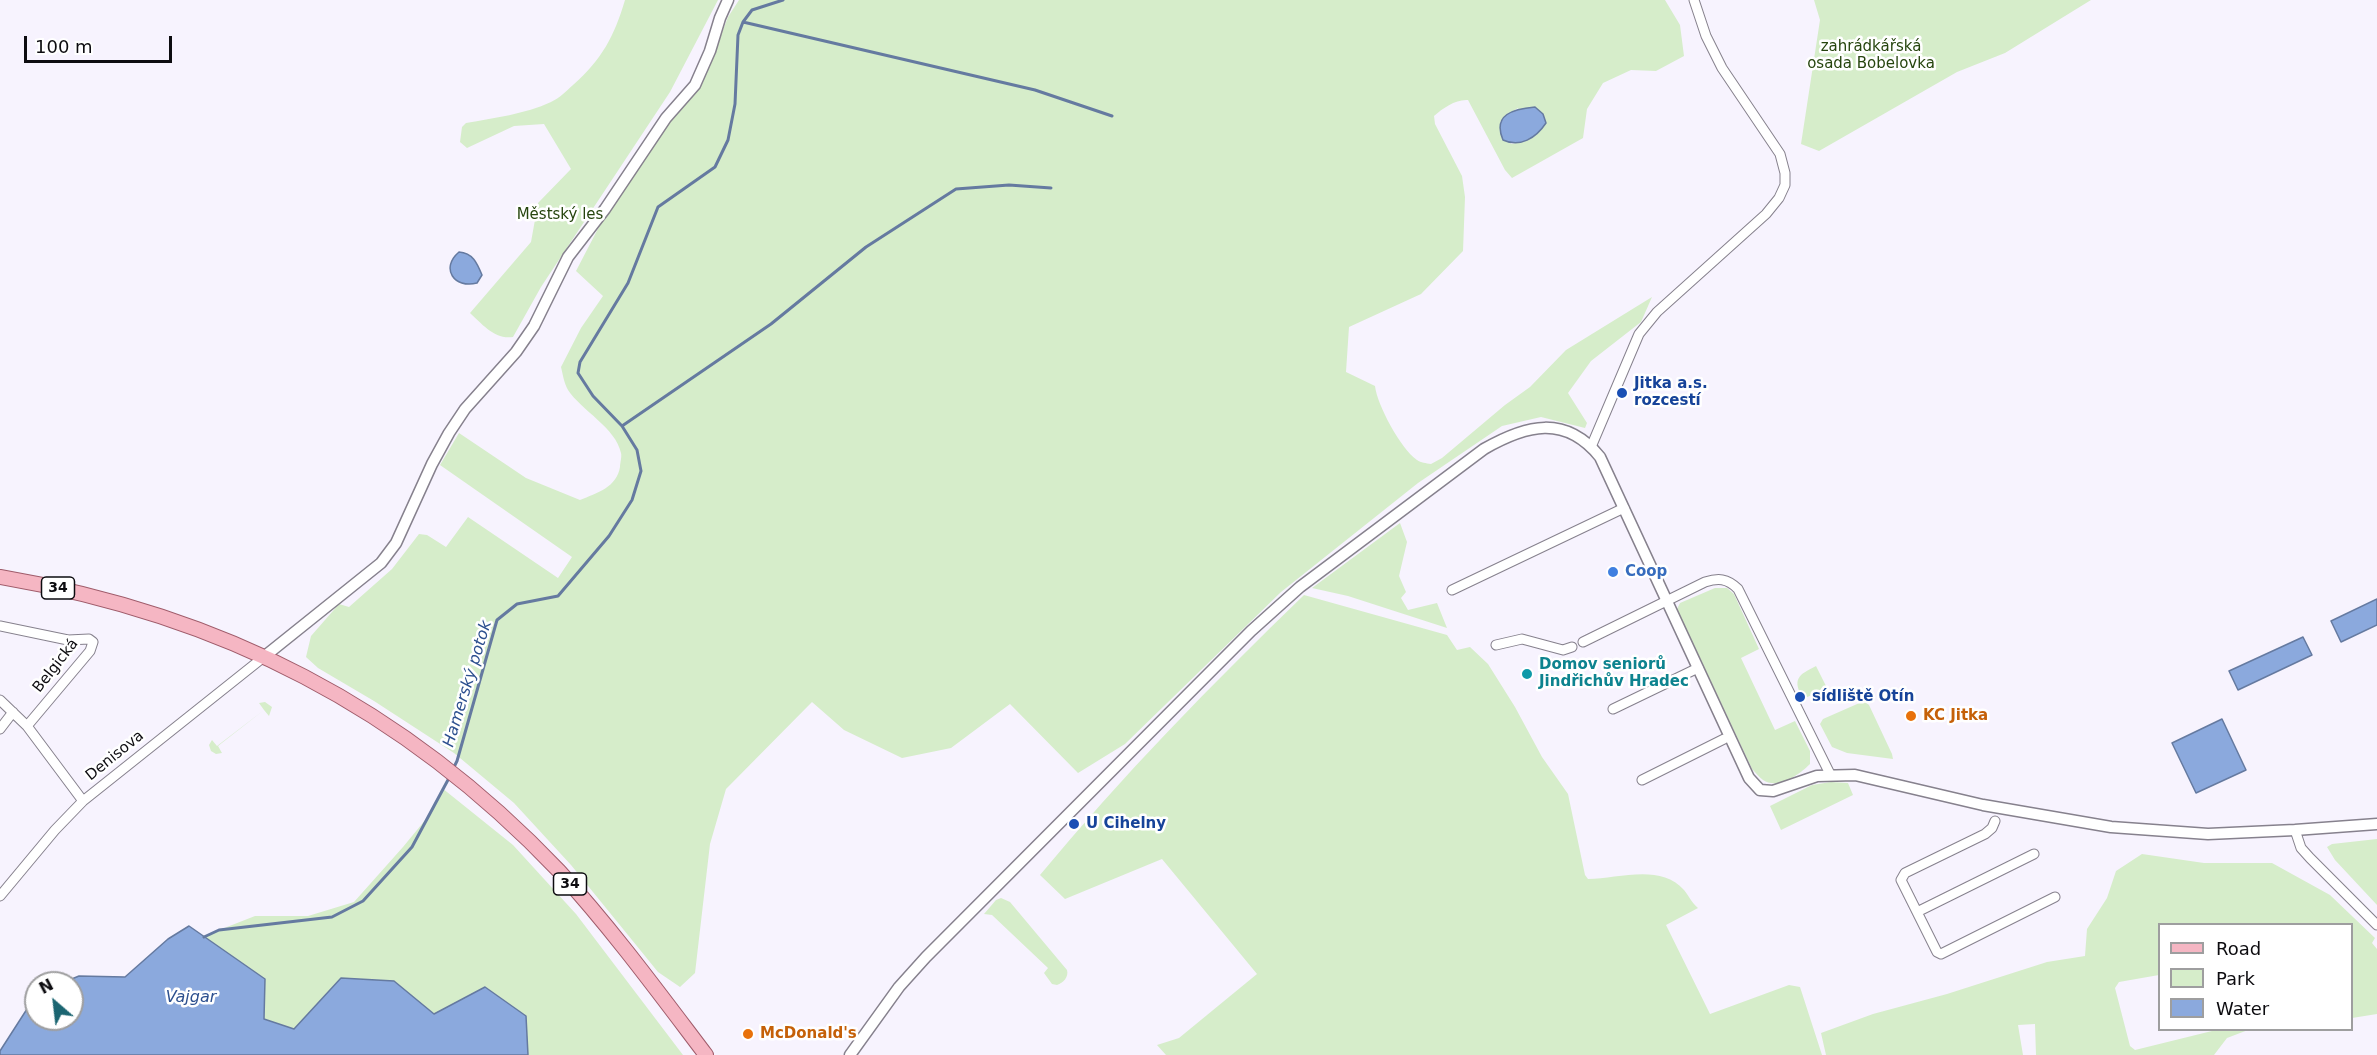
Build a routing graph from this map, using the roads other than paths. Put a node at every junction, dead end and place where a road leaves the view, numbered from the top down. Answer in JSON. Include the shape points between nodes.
{"nodes":[{"id":1,"x":728,"y":0,"type":"edge"},
{"id":2,"x":1694,"y":0,"type":"edge"},
{"id":3,"x":1592,"y":447,"type":"junction"},
{"id":4,"x":1624,"y":508,"type":"junction"},
{"id":5,"x":0,"y":577,"type":"edge"},
{"id":6,"x":1452,"y":590,"type":"dead end"},
{"id":7,"x":1667,"y":602,"type":"junction"},
{"id":8,"x":0,"y":626,"type":"edge"},
{"id":9,"x":1583,"y":642,"type":"dead end"},
{"id":10,"x":1496,"y":645,"type":"dead end"},
{"id":11,"x":1572,"y":647,"type":"dead end"},
{"id":12,"x":265,"y":656,"type":"junction"},
{"id":13,"x":1698,"y":668,"type":"junction"},
{"id":14,"x":0,"y":700,"type":"edge"},
{"id":15,"x":1614,"y":709,"type":"dead end"},
{"id":16,"x":13,"y":712,"type":"junction"},
{"id":17,"x":27,"y":726,"type":"junction"},
{"id":18,"x":0,"y":729,"type":"edge"},
{"id":19,"x":1724,"y":739,"type":"dead end"},
{"id":20,"x":1830,"y":774,"type":"junction"},
{"id":21,"x":1642,"y":780,"type":"dead end"},
{"id":22,"x":83,"y":801,"type":"junction"},
{"id":23,"x":1995,"y":821,"type":"dead end"},
{"id":24,"x":2377,"y":824,"type":"edge"},
{"id":25,"x":2295,"y":830,"type":"junction"},
{"id":26,"x":2034,"y":854,"type":"dead end"},
{"id":27,"x":0,"y":896,"type":"edge"},
{"id":28,"x":2055,"y":897,"type":"dead end"},
{"id":29,"x":1917,"y":912,"type":"junction"},
{"id":30,"x":2377,"y":925,"type":"edge"},
{"id":31,"x":706,"y":1055,"type":"edge"},
{"id":32,"x":850,"y":1055,"type":"edge"}],
"edges":[{"from":1,"to":12,"type":"street","via":[[694,85],[666,118],[568,257],[534,326],[516,352],[449,433],[396,543],[381,562]]},
{"from":2,"to":3,"type":"street","via":[[1722,68],[1780,154],[1785,185],[1766,214],[1679,291],[1639,334]]},
{"from":3,"to":4,"type":"street"},
{"from":3,"to":32,"type":"street","via":[[1559,429],[1537,428],[1511,434],[1484,449],[1300,587],[1251,631],[926,957]]},
{"from":4,"to":6,"type":"street"},
{"from":4,"to":7,"type":"street"},
{"from":5,"to":12,"type":"main road","number":"34","via":[[116,602]]},
{"from":7,"to":9,"type":"street"},
{"from":7,"to":13,"type":"street"},
{"from":7,"to":20,"type":"street","via":[[1716,579],[1738,589]]},
{"from":8,"to":17,"type":"street","name":"Belgická","via":[[93,642],[90,651]]},
{"from":10,"to":11,"type":"street","via":[[1521,639],[1563,650]]},
{"from":12,"to":22,"type":"street","name":"Denisova"},
{"from":12,"to":31,"type":"main road","number":"34","via":[[361,708],[471,788],[536,848],[594,912]]},
{"from":13,"to":15,"type":"street"},
{"from":13,"to":20,"type":"street","via":[[1749,778],[1760,790],[1773,791]]},
{"from":14,"to":16,"type":"street"},
{"from":16,"to":17,"type":"street"},
{"from":16,"to":18,"type":"street"},
{"from":17,"to":22,"type":"street"},
{"from":19,"to":21,"type":"street"},
{"from":20,"to":25,"type":"street","via":[[1855,775],[1983,805],[2111,827],[2208,834]]},
{"from":22,"to":27,"type":"street","name":"Denisova"},
{"from":23,"to":29,"type":"street","via":[[1985,834],[1905,873],[1901,880]]},
{"from":24,"to":25,"type":"street"},
{"from":25,"to":30,"type":"street","via":[[2301,848]]},
{"from":26,"to":29,"type":"street"},
{"from":28,"to":29,"type":"street","via":[[1941,954]]}]}
